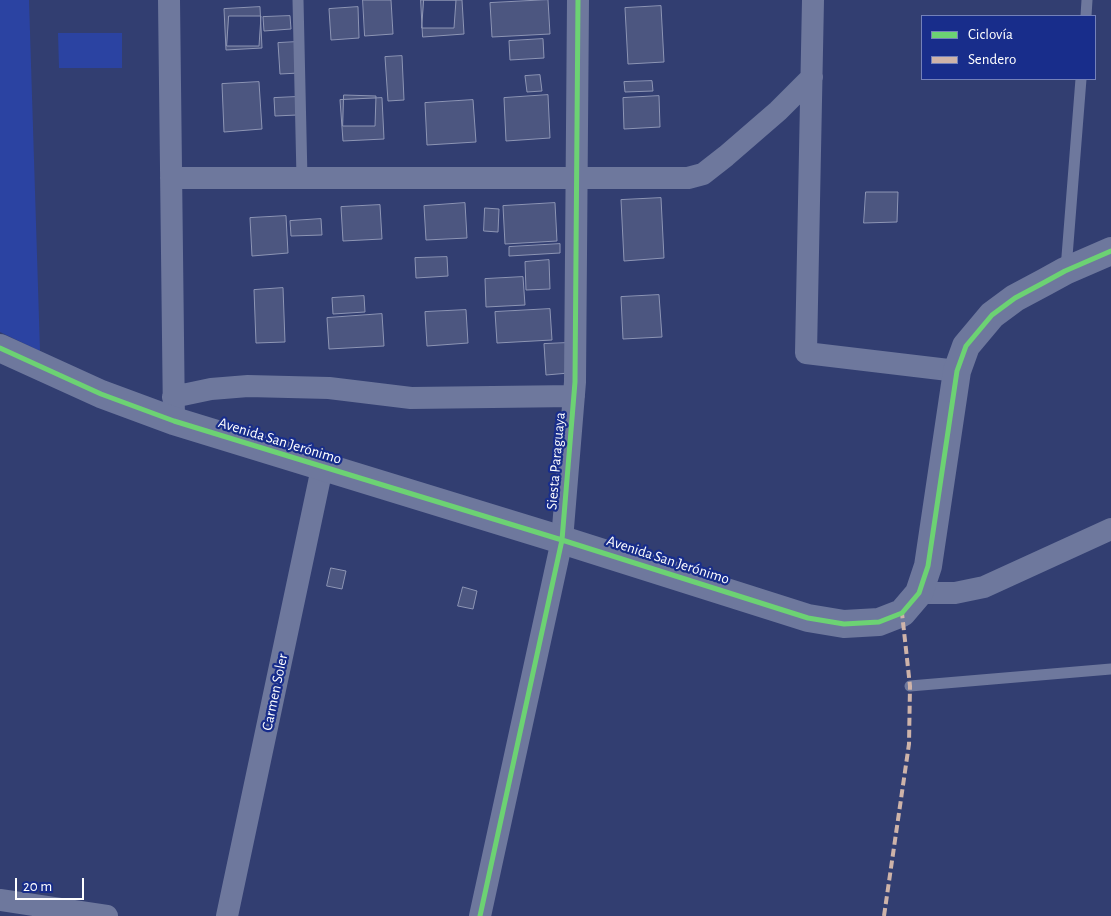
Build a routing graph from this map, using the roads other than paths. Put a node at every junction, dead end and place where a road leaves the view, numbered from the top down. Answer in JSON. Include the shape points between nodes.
{"nodes":[{"id":1,"x":169,"y":0,"type":"edge"},
{"id":2,"x":298,"y":0,"type":"edge"},
{"id":3,"x":578,"y":0,"type":"edge"},
{"id":4,"x":813,"y":0,"type":"edge"},
{"id":5,"x":1087,"y":0,"type":"edge"},
{"id":6,"x":1086,"y":15,"type":"edge"},
{"id":7,"x":812,"y":76,"type":"junction"},
{"id":8,"x":1081,"y":80,"type":"edge"},
{"id":9,"x":171,"y":178,"type":"junction"},
{"id":10,"x":302,"y":178,"type":"junction"},
{"id":11,"x":576,"y":178,"type":"junction"},
{"id":12,"x":1111,"y":251,"type":"edge"},
{"id":13,"x":1065,"y":271,"type":"junction"},
{"id":14,"x":0,"y":348,"type":"edge"},
{"id":15,"x":957,"y":371,"type":"junction"},
{"id":16,"x":574,"y":396,"type":"junction"},
{"id":17,"x":173,"y":409,"type":"junction"},
{"id":18,"x":322,"y":468,"type":"junction"},
{"id":19,"x":1111,"y":529,"type":"edge"},
{"id":20,"x":562,"y":540,"type":"junction"},
{"id":21,"x":919,"y":593,"type":"junction"},
{"id":22,"x":1111,"y":669,"type":"edge"},
{"id":23,"x":910,"y":686,"type":"dead end"},
{"id":24,"x":0,"y":900,"type":"edge"},
{"id":25,"x":107,"y":916,"type":"edge"},
{"id":26,"x":227,"y":916,"type":"edge"},
{"id":27,"x":480,"y":916,"type":"edge"}],
"edges":[{"from":1,"to":9,"type":"street"},
{"from":2,"to":10,"type":"lane"},
{"from":3,"to":11,"type":"street","name":"Siesta Paraguaya"},
{"from":4,"to":7,"type":"street"},
{"from":5,"to":6,"type":"lane"},
{"from":7,"to":11,"type":"street","via":[[778,110],[703,174],[688,178]]},
{"from":7,"to":15,"type":"street","via":[[806,353]]},
{"from":8,"to":13,"type":"lane"},
{"from":9,"to":10,"type":"street"},
{"from":9,"to":17,"type":"street"},
{"from":10,"to":11,"type":"street"},
{"from":11,"to":16,"type":"street","name":"Siesta Paraguaya"},
{"from":12,"to":13,"type":"street","name":"Avenida San Jerónimo"},
{"from":13,"to":15,"type":"street","name":"Avenida San Jerónimo","via":[[1015,298],[992,315],[966,346]]},
{"from":14,"to":17,"type":"street","name":"Avenida San Jerónimo","via":[[101,394]]},
{"from":15,"to":21,"type":"street","name":"Avenida San Jerónimo","via":[[928,566]]},
{"from":16,"to":17,"type":"street","via":[[411,398],[329,388],[248,386],[211,389]]},
{"from":16,"to":20,"type":"street","name":"Siesta Paraguaya"},
{"from":17,"to":18,"type":"street","name":"Avenida San Jerónimo"},
{"from":18,"to":20,"type":"street","name":"Avenida San Jerónimo"},
{"from":18,"to":26,"type":"street","name":"Carmen Soler"},
{"from":19,"to":21,"type":"street","via":[[984,587],[955,593]]},
{"from":20,"to":21,"type":"street","name":"Avenida San Jerónimo","via":[[808,618],[844,624],[879,622],[902,613]]},
{"from":20,"to":27,"type":"street","name":"Siesta Paraguaya"},
{"from":22,"to":23,"type":"lane"},
{"from":24,"to":25,"type":"street"}]}
